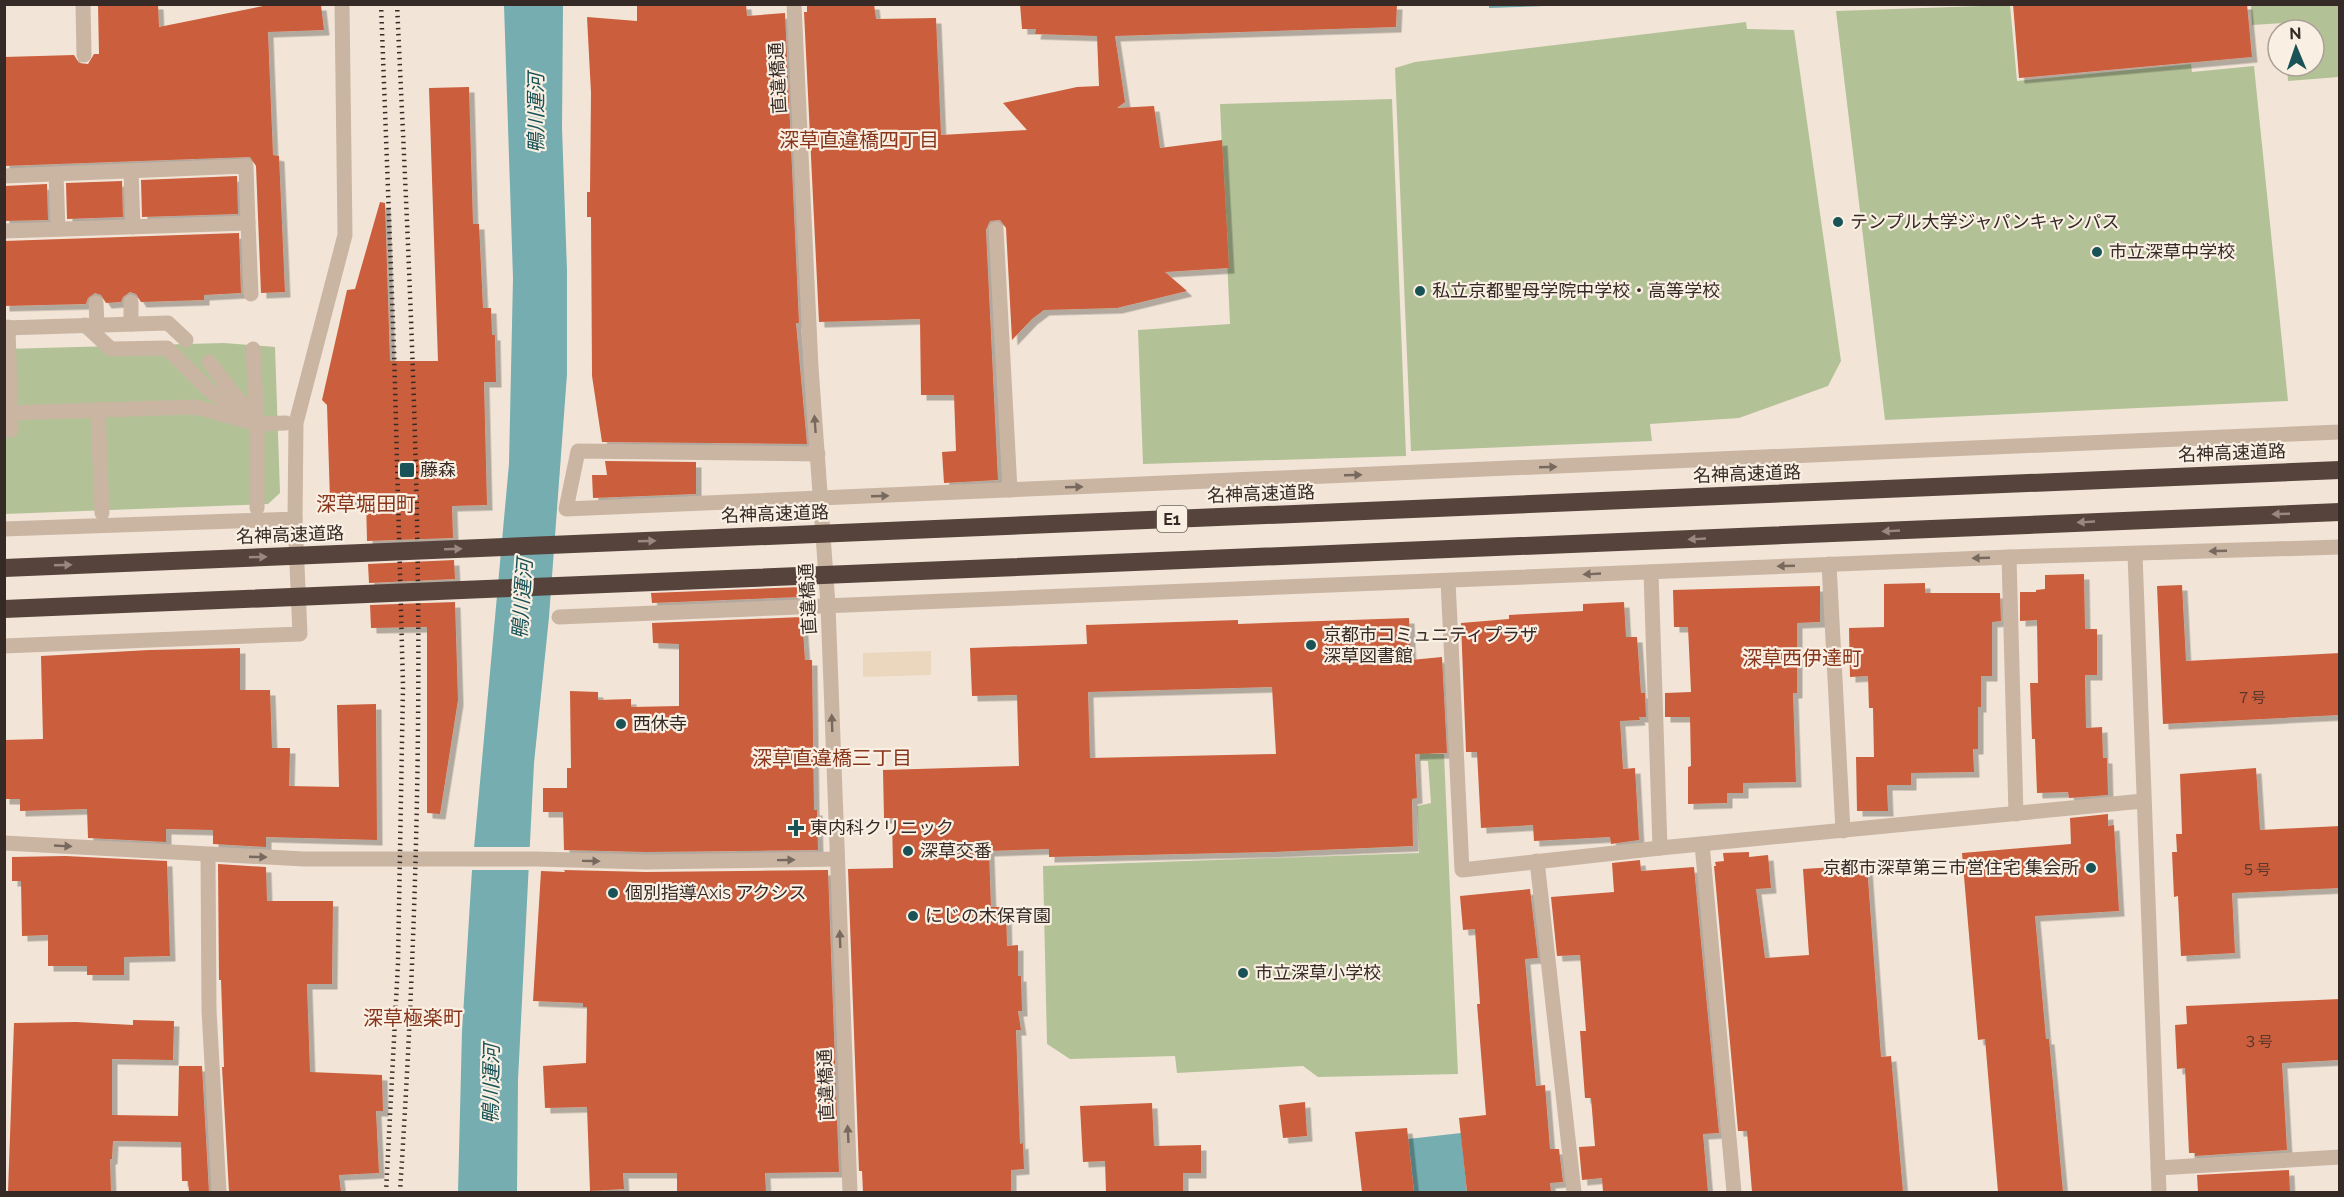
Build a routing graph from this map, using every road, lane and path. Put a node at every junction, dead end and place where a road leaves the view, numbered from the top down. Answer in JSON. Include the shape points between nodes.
{"nodes":[{"id":1,"x":83,"y":4,"type":"edge"},
{"id":2,"x":342,"y":4,"type":"edge"},
{"id":3,"x":794,"y":4,"type":"edge"},
{"id":4,"x":84,"y":55,"type":"dead end"},
{"id":5,"x":131,"y":171,"type":"junction"},
{"id":6,"x":56,"y":174,"type":"junction"},
{"id":7,"x":4,"y":176,"type":"edge"},
{"id":8,"x":248,"y":223,"type":"junction"},
{"id":9,"x":133,"y":227,"type":"junction"},
{"id":10,"x":58,"y":229,"type":"junction"},
{"id":11,"x":996,"y":230,"type":"dead end"},
{"id":12,"x":4,"y":231,"type":"edge"},
{"id":13,"x":251,"y":294,"type":"dead end"},
{"id":14,"x":131,"y":302,"type":"dead end"},
{"id":15,"x":96,"y":303,"type":"dead end"},
{"id":16,"x":131,"y":324,"type":"junction"},
{"id":17,"x":91,"y":325,"type":"junction"},
{"id":18,"x":6,"y":328,"type":"edge"},
{"id":19,"x":186,"y":340,"type":"dead end"},
{"id":20,"x":254,"y":349,"type":"dead end"},
{"id":21,"x":209,"y":362,"type":"dead end"},
{"id":22,"x":98,"y":409,"type":"junction"},
{"id":23,"x":7,"y":413,"type":"edge"},
{"id":24,"x":286,"y":423,"type":"dead end"},
{"id":25,"x":257,"y":424,"type":"junction"},
{"id":26,"x":4,"y":430,"type":"edge"},
{"id":27,"x":2340,"y":432,"type":"edge"},
{"id":28,"x":818,"y":454,"type":"junction"},
{"id":29,"x":2340,"y":470,"type":"edge"},
{"id":30,"x":1010,"y":490,"type":"junction"},
{"id":31,"x":821,"y":498,"type":"junction"},
{"id":32,"x":256,"y":508,"type":"dead end"},
{"id":33,"x":2340,"y":512,"type":"edge"},
{"id":34,"x":102,"y":513,"type":"dead end"},
{"id":35,"x":295,"y":519,"type":"junction"},
{"id":36,"x":4,"y":529,"type":"edge"},
{"id":37,"x":2340,"y":547,"type":"edge"},
{"id":38,"x":2135,"y":554,"type":"junction"},
{"id":39,"x":2009,"y":557,"type":"junction"},
{"id":40,"x":1829,"y":564,"type":"junction"},
{"id":41,"x":4,"y":568,"type":"edge"},
{"id":42,"x":1651,"y":572,"type":"junction"},
{"id":43,"x":1448,"y":581,"type":"junction"},
{"id":44,"x":828,"y":605,"type":"junction"},
{"id":45,"x":4,"y":609,"type":"edge"},
{"id":46,"x":559,"y":617,"type":"dead end"},
{"id":47,"x":4,"y":646,"type":"edge"},
{"id":48,"x":2143,"y":801,"type":"junction"},
{"id":49,"x":2016,"y":814,"type":"junction"},
{"id":50,"x":1843,"y":831,"type":"junction"},
{"id":51,"x":4,"y":843,"type":"edge"},
{"id":52,"x":1702,"y":844,"type":"junction"},
{"id":53,"x":1660,"y":848,"type":"junction"},
{"id":54,"x":208,"y":855,"type":"junction"},
{"id":55,"x":837,"y":859,"type":"junction"},
{"id":56,"x":1537,"y":861,"type":"junction"},
{"id":57,"x":2340,"y":1157,"type":"edge"},
{"id":58,"x":2158,"y":1168,"type":"junction"},
{"id":59,"x":219,"y":1192,"type":"edge"},
{"id":60,"x":850,"y":1192,"type":"edge"},
{"id":61,"x":1574,"y":1192,"type":"edge"},
{"id":62,"x":1734,"y":1192,"type":"edge"},
{"id":63,"x":2159,"y":1192,"type":"edge"}],
"edges":[{"from":1,"to":4,"type":"street"},
{"from":2,"to":35,"type":"street","via":[[345,235],[296,423]]},
{"from":28,"to":3,"type":"street","name":"直違橋通","one_way":true},
{"from":5,"to":6,"type":"street"},
{"from":5,"to":8,"type":"street","via":[[246,166]]},
{"from":5,"to":9,"type":"street"},
{"from":6,"to":7,"type":"street"},
{"from":6,"to":10,"type":"street"},
{"from":8,"to":9,"type":"street"},
{"from":8,"to":13,"type":"street"},
{"from":9,"to":10,"type":"street"},
{"from":10,"to":12,"type":"street"},
{"from":11,"to":30,"type":"street"},
{"from":14,"to":16,"type":"street"},
{"from":15,"to":17,"type":"street"},
{"from":16,"to":17,"type":"street"},
{"from":16,"to":19,"type":"street","via":[[168,323]]},
{"from":17,"to":18,"type":"street"},
{"from":17,"to":25,"type":"street","via":[[111,349],[167,348],[208,389]]},
{"from":18,"to":23,"type":"street"},
{"from":20,"to":25,"type":"street"},
{"from":21,"to":25,"type":"street"},
{"from":22,"to":23,"type":"street"},
{"from":22,"to":25,"type":"street","via":[[196,407]]},
{"from":22,"to":34,"type":"street"},
{"from":23,"to":26,"type":"street","via":[[11,430]]},
{"from":24,"to":25,"type":"street"},
{"from":25,"to":32,"type":"street"},
{"from":30,"to":27,"type":"street","one_way":true},
{"from":28,"to":31,"type":"street","name":"直違橋通"},
{"from":28,"to":31,"type":"street","via":[[578,451],[566,509]]},
{"from":41,"to":29,"type":"highway","name":"名神高速道路","number":"E1","one_way":true,"bridge":true},
{"from":31,"to":30,"type":"street","one_way":true},
{"from":31,"to":44,"type":"street","name":"直違橋通"},
{"from":33,"to":45,"type":"highway","one_way":true,"bridge":true},
{"from":35,"to":36,"type":"street"},
{"from":35,"to":47,"type":"street","via":[[300,633]]},
{"from":37,"to":38,"type":"street","one_way":true},
{"from":38,"to":39,"type":"street"},
{"from":38,"to":48,"type":"street"},
{"from":39,"to":40,"type":"street","one_way":true},
{"from":39,"to":49,"type":"street"},
{"from":40,"to":42,"type":"street","one_way":true},
{"from":40,"to":50,"type":"street"},
{"from":42,"to":43,"type":"street","one_way":true},
{"from":42,"to":53,"type":"street"},
{"from":43,"to":44,"type":"street"},
{"from":43,"to":56,"type":"street","via":[[1462,870]]},
{"from":44,"to":46,"type":"street"},
{"from":55,"to":44,"type":"street","name":"直違橋通","one_way":true},
{"from":48,"to":49,"type":"street"},
{"from":48,"to":58,"type":"street"},
{"from":49,"to":50,"type":"street"},
{"from":50,"to":52,"type":"street"},
{"from":51,"to":54,"type":"street","one_way":true},
{"from":52,"to":53,"type":"street"},
{"from":52,"to":62,"type":"street"},
{"from":53,"to":56,"type":"street"},
{"from":54,"to":55,"type":"street","one_way":true,"via":[[646,862]]},
{"from":54,"to":59,"type":"street","via":[[209,1010]]},
{"from":60,"to":55,"type":"street","name":"直違橋通","one_way":true},
{"from":56,"to":61,"type":"street"},
{"from":57,"to":58,"type":"street"},
{"from":58,"to":63,"type":"street"}]}
